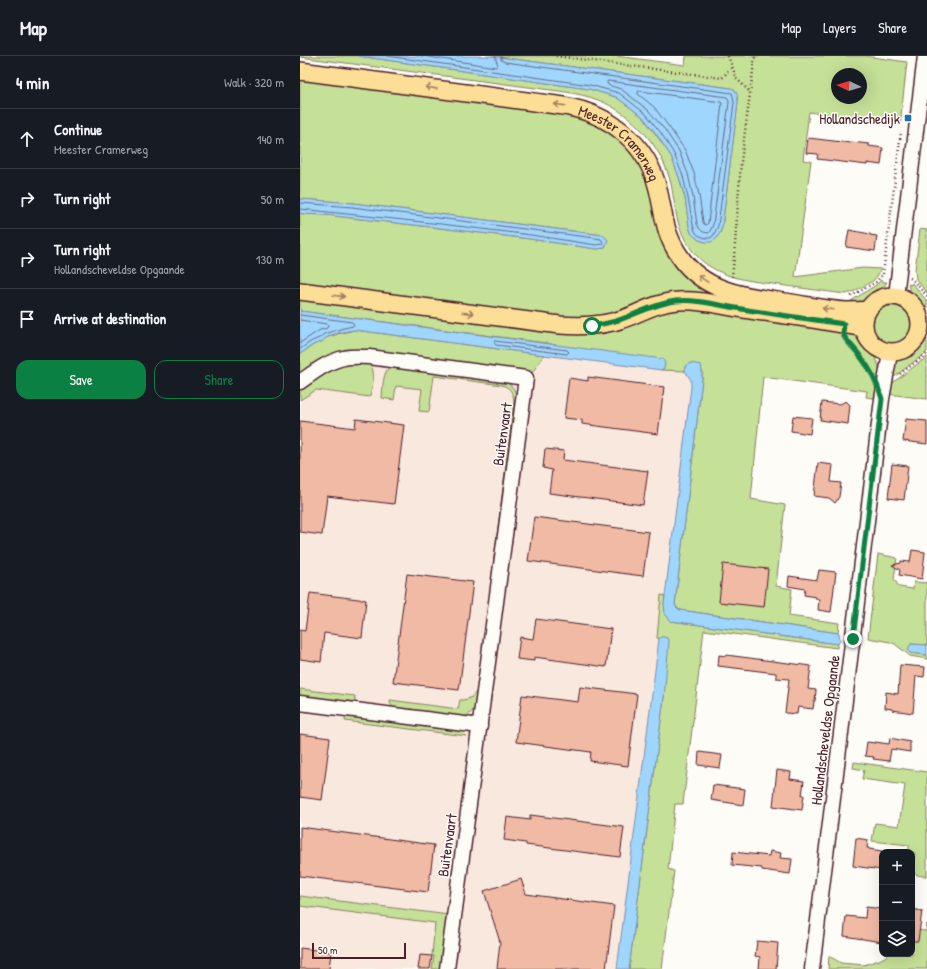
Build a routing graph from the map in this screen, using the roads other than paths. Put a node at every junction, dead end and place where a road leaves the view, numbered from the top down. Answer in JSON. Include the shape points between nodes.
{"nodes":[{"id":1,"x":925,"y":56,"type":"edge"},
{"id":2,"x":300,"y":71,"type":"edge"},
{"id":3,"x":300,"y":291,"type":"edge"},
{"id":4,"x":896,"y":296,"type":"junction"},
{"id":5,"x":867,"y":310,"type":"junction"},
{"id":6,"x":923,"y":327,"type":"edge"},
{"id":7,"x":864,"y":328,"type":"junction"},
{"id":8,"x":890,"y":353,"type":"junction"},
{"id":9,"x":300,"y":382,"type":"edge"},
{"id":10,"x":300,"y":703,"type":"edge"},
{"id":11,"x":480,"y":726,"type":"junction"},
{"id":12,"x":447,"y":969,"type":"edge"},
{"id":13,"x":812,"y":969,"type":"edge"}],
"edges":[{"from":1,"to":4,"type":"street"},
{"from":5,"to":2,"type":"main road","name":"Meester Cramerweg","one_way":true,"via":[[846,311],[746,297],[704,280],[678,255],[668,236],[656,183],[641,152],[620,129],[591,113],[579,108]]},
{"from":3,"to":7,"type":"main road","one_way":true,"via":[[566,326],[592,326],[612,322],[659,304],[685,301],[708,302]]},
{"from":4,"to":5,"type":"main road","via":[[880,298]]},
{"from":4,"to":6,"type":"main road","via":[[907,299],[912,304]]},
{"from":5,"to":7,"type":"main road"},
{"from":6,"to":8,"type":"main road","via":[[912,345]]},
{"from":7,"to":8,"type":"main road","via":[[866,336],[876,348]]},
{"from":8,"to":13,"type":"street","name":"Hollandscheveldse Opgaande","via":[[882,399]]},
{"from":9,"to":11,"type":"street","name":"Buitenvaart","via":[[334,361],[352,356],[526,378]]},
{"from":10,"to":11,"type":"street"},
{"from":11,"to":12,"type":"street","name":"Buitenvaart"}]}
